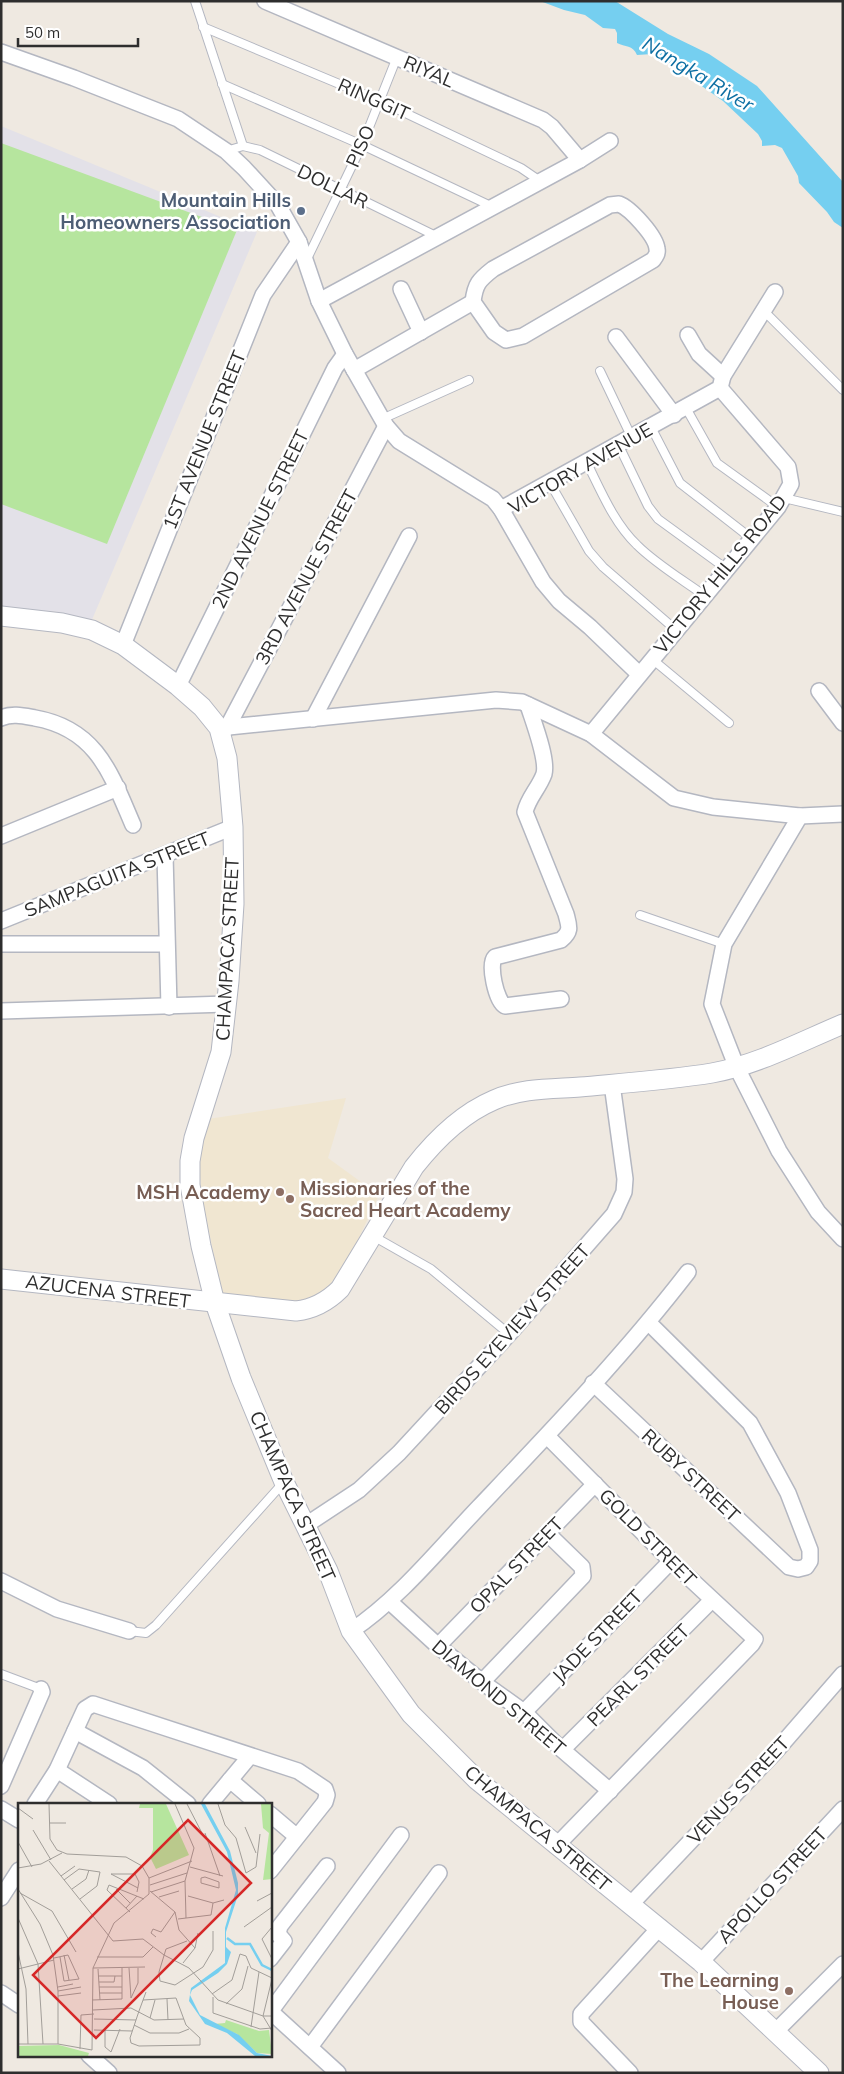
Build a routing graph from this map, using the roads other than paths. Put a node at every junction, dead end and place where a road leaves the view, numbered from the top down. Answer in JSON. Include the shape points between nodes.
{"nodes":[{"id":1,"x":196,"y":1,"type":"edge"},
{"id":2,"x":265,"y":1,"type":"edge"},
{"id":3,"x":203,"y":27,"type":"junction"},
{"id":4,"x":1,"y":52,"type":"edge"},
{"id":5,"x":397,"y":57,"type":"junction"},
{"id":6,"x":222,"y":84,"type":"junction"},
{"id":7,"x":380,"y":101,"type":"junction"},
{"id":8,"x":610,"y":141,"type":"dead end"},
{"id":9,"x":362,"y":145,"type":"junction"},
{"id":10,"x":243,"y":146,"type":"junction"},
{"id":11,"x":226,"y":151,"type":"junction"},
{"id":12,"x":580,"y":160,"type":"junction"},
{"id":13,"x":540,"y":181,"type":"junction"},
{"id":14,"x":340,"y":190,"type":"junction"},
{"id":15,"x":493,"y":207,"type":"junction"},
{"id":16,"x":438,"y":236,"type":"junction"},
{"id":17,"x":299,"y":242,"type":"junction"},
{"id":18,"x":306,"y":261,"type":"junction"},
{"id":19,"x":401,"y":289,"type":"dead end"},
{"id":20,"x":775,"y":292,"type":"dead end"},
{"id":21,"x":319,"y":301,"type":"junction"},
{"id":22,"x":473,"y":302,"type":"junction"},
{"id":23,"x":763,"y":310,"type":"junction"},
{"id":24,"x":421,"y":332,"type":"junction"},
{"id":25,"x":688,"y":335,"type":"dead end"},
{"id":26,"x":616,"y":337,"type":"dead end"},
{"id":27,"x":345,"y":354,"type":"junction"},
{"id":28,"x":354,"y":370,"type":"junction"},
{"id":29,"x":600,"y":371,"type":"dead end"},
{"id":30,"x":469,"y":380,"type":"dead end"},
{"id":31,"x":722,"y":382,"type":"junction"},
{"id":32,"x":843,"y":390,"type":"edge"},
{"id":33,"x":680,"y":411,"type":"junction"},
{"id":34,"x":384,"y":422,"type":"junction"},
{"id":35,"x":651,"y":427,"type":"junction"},
{"id":36,"x":626,"y":442,"type":"junction"},
{"id":37,"x":587,"y":463,"type":"junction"},
{"id":38,"x":550,"y":483,"type":"junction"},
{"id":39,"x":781,"y":503,"type":"junction"},
{"id":40,"x":501,"y":509,"type":"junction"},
{"id":41,"x":843,"y":512,"type":"edge"},
{"id":42,"x":409,"y":536,"type":"dead end"},
{"id":43,"x":752,"y":539,"type":"junction"},
{"id":44,"x":728,"y":570,"type":"junction"},
{"id":45,"x":705,"y":596,"type":"junction"},
{"id":46,"x":1,"y":616,"type":"edge"},
{"id":47,"x":676,"y":630,"type":"junction"},
{"id":48,"x":123,"y":645,"type":"junction"},
{"id":49,"x":652,"y":659,"type":"junction"},
{"id":50,"x":639,"y":674,"type":"junction"},
{"id":51,"x":178,"y":686,"type":"junction"},
{"id":52,"x":819,"y":691,"type":"dead end"},
{"id":53,"x":528,"y":705,"type":"junction"},
{"id":54,"x":2,"y":714,"type":"edge"},
{"id":55,"x":313,"y":719,"type":"junction"},
{"id":56,"x":729,"y":723,"type":"dead end"},
{"id":57,"x":843,"y":723,"type":"edge"},
{"id":58,"x":223,"y":728,"type":"junction"},
{"id":59,"x":590,"y":734,"type":"junction"},
{"id":60,"x":118,"y":788,"type":"junction"},
{"id":61,"x":843,"y":814,"type":"edge"},
{"id":62,"x":800,"y":816,"type":"junction"},
{"id":63,"x":133,"y":825,"type":"dead end"},
{"id":64,"x":232,"y":827,"type":"junction"},
{"id":65,"x":1,"y":836,"type":"edge"},
{"id":66,"x":165,"y":855,"type":"junction"},
{"id":67,"x":640,"y":915,"type":"dead end"},
{"id":68,"x":1,"y":921,"type":"edge"},
{"id":69,"x":1,"y":944,"type":"edge"},
{"id":70,"x":166,"y":944,"type":"junction"},
{"id":71,"x":724,"y":944,"type":"junction"},
{"id":72,"x":562,"y":999,"type":"dead end"},
{"id":73,"x":227,"y":1004,"type":"junction"},
{"id":74,"x":169,"y":1007,"type":"junction"},
{"id":75,"x":1,"y":1011,"type":"edge"},
{"id":76,"x":843,"y":1024,"type":"edge"},
{"id":77,"x":737,"y":1068,"type":"junction"},
{"id":78,"x":612,"y":1084,"type":"junction"},
{"id":79,"x":373,"y":1236,"type":"junction"},
{"id":80,"x":843,"y":1239,"type":"edge"},
{"id":81,"x":688,"y":1272,"type":"dead end"},
{"id":82,"x":1,"y":1278,"type":"edge"},
{"id":83,"x":215,"y":1303,"type":"junction"},
{"id":84,"x":649,"y":1323,"type":"junction"},
{"id":85,"x":509,"y":1334,"type":"junction"},
{"id":86,"x":594,"y":1383,"type":"junction"},
{"id":87,"x":546,"y":1436,"type":"junction"},
{"id":88,"x":284,"y":1482,"type":"junction"},
{"id":89,"x":595,"y":1484,"type":"junction"},
{"id":90,"x":306,"y":1525,"type":"junction"},
{"id":91,"x":546,"y":1533,"type":"junction"},
{"id":92,"x":671,"y":1561,"type":"junction"},
{"id":93,"x":1,"y":1581,"type":"edge"},
{"id":94,"x":712,"y":1600,"type":"junction"},
{"id":95,"x":390,"y":1602,"type":"junction"},
{"id":96,"x":129,"y":1631,"type":"joint"},
{"id":97,"x":351,"y":1631,"type":"junction"},
{"id":98,"x":438,"y":1646,"type":"junction"},
{"id":99,"x":1,"y":1674,"type":"edge"},
{"id":100,"x":843,"y":1674,"type":"edge"},
{"id":101,"x":482,"y":1682,"type":"junction"},
{"id":102,"x":41,"y":1689,"type":"joint"},
{"id":103,"x":524,"y":1712,"type":"junction"},
{"id":104,"x":76,"y":1731,"type":"junction"},
{"id":105,"x":563,"y":1750,"type":"junction"},
{"id":106,"x":250,"y":1756,"type":"junction"},
{"id":107,"x":57,"y":1770,"type":"junction"},
{"id":108,"x":230,"y":1780,"type":"junction"},
{"id":109,"x":1,"y":1786,"type":"edge"},
{"id":110,"x":610,"y":1791,"type":"junction"},
{"id":111,"x":36,"y":1803,"type":"edge"},
{"id":112,"x":107,"y":1803,"type":"edge"},
{"id":113,"x":187,"y":1803,"type":"edge"},
{"id":114,"x":211,"y":1803,"type":"edge"},
{"id":115,"x":257,"y":1803,"type":"edge"},
{"id":116,"x":1,"y":1809,"type":"edge"},
{"id":117,"x":843,"y":1809,"type":"edge"},
{"id":118,"x":271,"y":1815,"type":"edge"},
{"id":119,"x":18,"y":1819,"type":"edge"},
{"id":120,"x":296,"y":1836,"type":"junction"},
{"id":121,"x":402,"y":1836,"type":"dead end"},
{"id":122,"x":556,"y":1846,"type":"junction"},
{"id":123,"x":327,"y":1866,"type":"dead end"},
{"id":124,"x":271,"y":1870,"type":"edge"},
{"id":125,"x":18,"y":1872,"type":"edge"},
{"id":126,"x":439,"y":1873,"type":"dead end"},
{"id":127,"x":1,"y":1898,"type":"edge"},
{"id":128,"x":631,"y":1904,"type":"junction"},
{"id":129,"x":660,"y":1927,"type":"junction"},
{"id":130,"x":271,"y":1958,"type":"edge"},
{"id":131,"x":701,"y":1962,"type":"junction"},
{"id":132,"x":843,"y":1964,"type":"edge"},
{"id":133,"x":1,"y":1993,"type":"edge"},
{"id":134,"x":18,"y":2004,"type":"edge"},
{"id":135,"x":271,"y":2010,"type":"edge"},
{"id":136,"x":271,"y":2012,"type":"edge"},
{"id":137,"x":776,"y":2031,"type":"junction"},
{"id":138,"x":310,"y":2047,"type":"junction"},
{"id":139,"x":90,"y":2056,"type":"edge"},
{"id":140,"x":109,"y":2073,"type":"edge"},
{"id":141,"x":338,"y":2073,"type":"edge"},
{"id":142,"x":630,"y":2073,"type":"edge"},
{"id":143,"x":819,"y":2073,"type":"edge"}],
"edges":[{"from":1,"to":3,"type":"lane"},
{"from":2,"to":5,"type":"street","name":"RIYAL"},
{"from":3,"to":6,"type":"lane"},
{"from":3,"to":7,"type":"lane","name":"RINGGIT"},
{"from":4,"to":11,"type":"street","via":[[178,119]]},
{"from":5,"to":7,"type":"lane","name":"PISO"},
{"from":5,"to":12,"type":"street","name":"RIYAL","via":[[543,120]]},
{"from":6,"to":9,"type":"lane"},
{"from":6,"to":10,"type":"lane"},
{"from":7,"to":9,"type":"lane","name":"PISO"},
{"from":7,"to":13,"type":"lane","name":"RINGGIT","via":[[521,168]]},
{"from":8,"to":12,"type":"street"},
{"from":9,"to":14,"type":"lane","name":"PISO"},
{"from":9,"to":15,"type":"lane"},
{"from":10,"to":11,"type":"lane"},
{"from":10,"to":14,"type":"lane","name":"DOLLAR","via":[[260,150]]},
{"from":11,"to":17,"type":"street","via":[[278,206]]},
{"from":12,"to":13,"type":"street"},
{"from":13,"to":15,"type":"street"},
{"from":14,"to":16,"type":"lane","name":"DOLLAR"},
{"from":14,"to":18,"type":"lane","name":"PISO"},
{"from":15,"to":16,"type":"street"},
{"from":16,"to":21,"type":"street"},
{"from":17,"to":18,"type":"street"},
{"from":17,"to":48,"type":"street","name":"1ST AVENUE STREET","via":[[263,295]]},
{"from":18,"to":21,"type":"street"},
{"from":19,"to":24,"type":"street"},
{"from":20,"to":23,"type":"street","name":"VICTORY AVENUE"},
{"from":21,"to":27,"type":"street"},
{"from":22,"to":22,"type":"street","via":[[494,332],[506,340],[513,339],[654,260],[657,248],[631,211],[619,204],[610,205],[493,268],[474,290]]},
{"from":22,"to":24,"type":"street"},
{"from":23,"to":31,"type":"street","name":"VICTORY AVENUE"},
{"from":23,"to":32,"type":"lane"},
{"from":24,"to":28,"type":"street"},
{"from":25,"to":31,"type":"street","name":"VICTORY HILLS ROAD"},
{"from":26,"to":33,"type":"street"},
{"from":27,"to":28,"type":"street"},
{"from":27,"to":51,"type":"street","name":"2ND AVENUE STREET"},
{"from":28,"to":34,"type":"street"},
{"from":29,"to":36,"type":"lane"},
{"from":30,"to":34,"type":"lane"},
{"from":31,"to":33,"type":"street","name":"VICTORY AVENUE"},
{"from":31,"to":39,"type":"street","name":"VICTORY HILLS ROAD","via":[[788,467],[791,484]]},
{"from":33,"to":35,"type":"street","name":"VICTORY AVENUE"},
{"from":33,"to":39,"type":"lane","via":[[717,463]]},
{"from":34,"to":40,"type":"street","via":[[399,441],[493,499]]},
{"from":34,"to":58,"type":"street","name":"3RD AVENUE STREET"},
{"from":35,"to":36,"type":"street","name":"VICTORY AVENUE"},
{"from":35,"to":43,"type":"lane","via":[[680,483]]},
{"from":36,"to":37,"type":"street","name":"VICTORY AVENUE"},
{"from":36,"to":44,"type":"lane","via":[[648,506],[658,519]]},
{"from":37,"to":38,"type":"street","name":"VICTORY AVENUE"},
{"from":37,"to":45,"type":"lane","via":[[626,533],[638,546]]},
{"from":38,"to":40,"type":"street","name":"VICTORY AVENUE"},
{"from":38,"to":47,"type":"lane","via":[[594,556]]},
{"from":39,"to":41,"type":"lane"},
{"from":39,"to":43,"type":"street","name":"VICTORY HILLS ROAD"},
{"from":40,"to":50,"type":"street","name":"VICTORY AVENUE","via":[[543,582]]},
{"from":42,"to":55,"type":"street"},
{"from":43,"to":44,"type":"street","name":"VICTORY HILLS ROAD"},
{"from":44,"to":45,"type":"street","name":"VICTORY HILLS ROAD"},
{"from":45,"to":47,"type":"street","name":"VICTORY HILLS ROAD"},
{"from":46,"to":48,"type":"street","name":"CHAMPACA STREET","via":[[92,630]]},
{"from":47,"to":49,"type":"street","name":"VICTORY HILLS ROAD"},
{"from":48,"to":51,"type":"street","name":"CHAMPACA STREET"},
{"from":49,"to":50,"type":"street","name":"VICTORY HILLS ROAD"},
{"from":49,"to":56,"type":"lane"},
{"from":50,"to":59,"type":"street","name":"VICTORY HILLS ROAD"},
{"from":51,"to":58,"type":"street","name":"CHAMPACA STREET"},
{"from":52,"to":57,"type":"street"},
{"from":53,"to":55,"type":"street","via":[[496,700]]},
{"from":53,"to":59,"type":"street"},
{"from":53,"to":72,"type":"street","via":[[545,771],[525,812],[569,928],[561,940],[494,957],[491,965],[499,1000],[505,1006]]},
{"from":54,"to":60,"type":"street","via":[[43,719],[64,726],[85,740],[104,760]]},
{"from":55,"to":58,"type":"street"},
{"from":58,"to":64,"type":"street","name":"CHAMPACA STREET"},
{"from":59,"to":62,"type":"street","via":[[674,798],[713,807]]},
{"from":60,"to":63,"type":"street"},
{"from":60,"to":65,"type":"street"},
{"from":61,"to":62,"type":"street"},
{"from":62,"to":71,"type":"street"},
{"from":64,"to":66,"type":"street","name":"SAMPAGUITA STREET"},
{"from":64,"to":73,"type":"street","name":"CHAMPACA STREET","via":[[234,904]]},
{"from":66,"to":68,"type":"street","name":"SAMPAGUITA STREET"},
{"from":66,"to":70,"type":"street"},
{"from":67,"to":71,"type":"lane"},
{"from":69,"to":70,"type":"street"},
{"from":70,"to":74,"type":"street"},
{"from":71,"to":77,"type":"street","via":[[712,1004]]},
{"from":73,"to":74,"type":"street"},
{"from":73,"to":83,"type":"street","name":"CHAMPACA STREET","via":[[221,1052],[190,1161],[190,1185],[199,1238]]},
{"from":74,"to":75,"type":"street"},
{"from":76,"to":77,"type":"street","name":"AZUCENA STREET"},
{"from":77,"to":78,"type":"street","name":"AZUCENA STREET"},
{"from":77,"to":80,"type":"street","via":[[779,1151],[818,1212]]},
{"from":78,"to":79,"type":"street","name":"AZUCENA STREET","via":[[526,1091],[494,1100],[462,1118],[414,1167]]},
{"from":78,"to":85,"type":"street","name":"BIRDS EYEVIEW STREET","via":[[625,1179],[620,1203]]},
{"from":79,"to":83,"type":"street","name":"AZUCENA STREET","via":[[340,1289],[314,1307],[296,1311]]},
{"from":79,"to":85,"type":"lane","via":[[431,1269]]},
{"from":81,"to":84,"type":"street"},
{"from":82,"to":83,"type":"street","name":"AZUCENA STREET"},
{"from":83,"to":88,"type":"street","name":"CHAMPACA STREET","via":[[241,1378]]},
{"from":84,"to":86,"type":"street"},
{"from":84,"to":86,"type":"street","name":"RUBY STREET","via":[[750,1423],[788,1492],[810,1550],[810,1561],[806,1567],[789,1567]]},
{"from":85,"to":90,"type":"street","name":"BIRDS EYEVIEW STREET","via":[[379,1474]]},
{"from":86,"to":87,"type":"street"},
{"from":87,"to":89,"type":"street","name":"GOLD STREET"},
{"from":87,"to":95,"type":"street"},
{"from":88,"to":90,"type":"street","name":"CHAMPACA STREET"},
{"from":88,"to":96,"type":"lane","via":[[156,1625],[146,1632]]},
{"from":89,"to":91,"type":"street","name":"OPAL STREET"},
{"from":89,"to":92,"type":"street","name":"GOLD STREET"},
{"from":90,"to":97,"type":"street","name":"CHAMPACA STREET"},
{"from":91,"to":98,"type":"street","name":"OPAL STREET"},
{"from":91,"to":101,"type":"street","via":[[582,1567],[584,1576]]},
{"from":92,"to":94,"type":"street","name":"GOLD STREET"},
{"from":92,"to":103,"type":"street","name":"JADE STREET"},
{"from":93,"to":96,"type":"street","via":[[57,1609]]},
{"from":94,"to":105,"type":"street","name":"PEARL STREET"},
{"from":94,"to":110,"type":"street","name":"GOLD STREET","via":[[752,1635],[752,1644]]},
{"from":95,"to":97,"type":"street"},
{"from":95,"to":98,"type":"street","name":"DIAMOND STREET"},
{"from":97,"to":122,"type":"street","name":"CHAMPACA STREET","via":[[411,1714],[477,1780]]},
{"from":98,"to":101,"type":"street","name":"DIAMOND STREET"},
{"from":99,"to":102,"type":"lane"},
{"from":100,"to":128,"type":"street","name":"VENUS STREET","via":[[776,1751]]},
{"from":101,"to":103,"type":"street","name":"DIAMOND STREET"},
{"from":102,"to":109,"type":"street"},
{"from":103,"to":105,"type":"street","name":"DIAMOND STREET"},
{"from":104,"to":106,"type":"street","via":[[85,1709],[93,1704]]},
{"from":104,"to":107,"type":"street"},
{"from":104,"to":113,"type":"street","via":[[143,1768]]},
{"from":105,"to":110,"type":"street","name":"DIAMOND STREET"},
{"from":106,"to":108,"type":"street"},
{"from":106,"to":120,"type":"street","via":[[298,1772],[324,1789],[327,1795],[325,1802]]},
{"from":107,"to":111,"type":"street"},
{"from":107,"to":112,"type":"street"},
{"from":108,"to":114,"type":"street"},
{"from":108,"to":115,"type":"street"},
{"from":110,"to":122,"type":"street"},
{"from":116,"to":119,"type":"street"},
{"from":117,"to":131,"type":"street","name":"APOLLO STREET"},
{"from":118,"to":120,"type":"street"},
{"from":120,"to":124,"type":"street"},
{"from":121,"to":135,"type":"street"},
{"from":122,"to":128,"type":"street","name":"CHAMPACA STREET"},
{"from":123,"to":130,"type":"street","via":[[280,1926],[278,1934],[284,1941]]},
{"from":125,"to":127,"type":"street"},
{"from":126,"to":138,"type":"street"},
{"from":128,"to":129,"type":"street","name":"CHAMPACA STREET"},
{"from":129,"to":131,"type":"street","name":"CHAMPACA STREET"},
{"from":129,"to":142,"type":"street","via":[[581,2014],[581,2022]]},
{"from":131,"to":137,"type":"street","name":"CHAMPACA STREET"},
{"from":132,"to":137,"type":"street"},
{"from":133,"to":134,"type":"street"},
{"from":136,"to":138,"type":"street"},
{"from":137,"to":143,"type":"street","name":"CHAMPACA STREET"},
{"from":138,"to":141,"type":"street"},
{"from":139,"to":140,"type":"street"}]}
